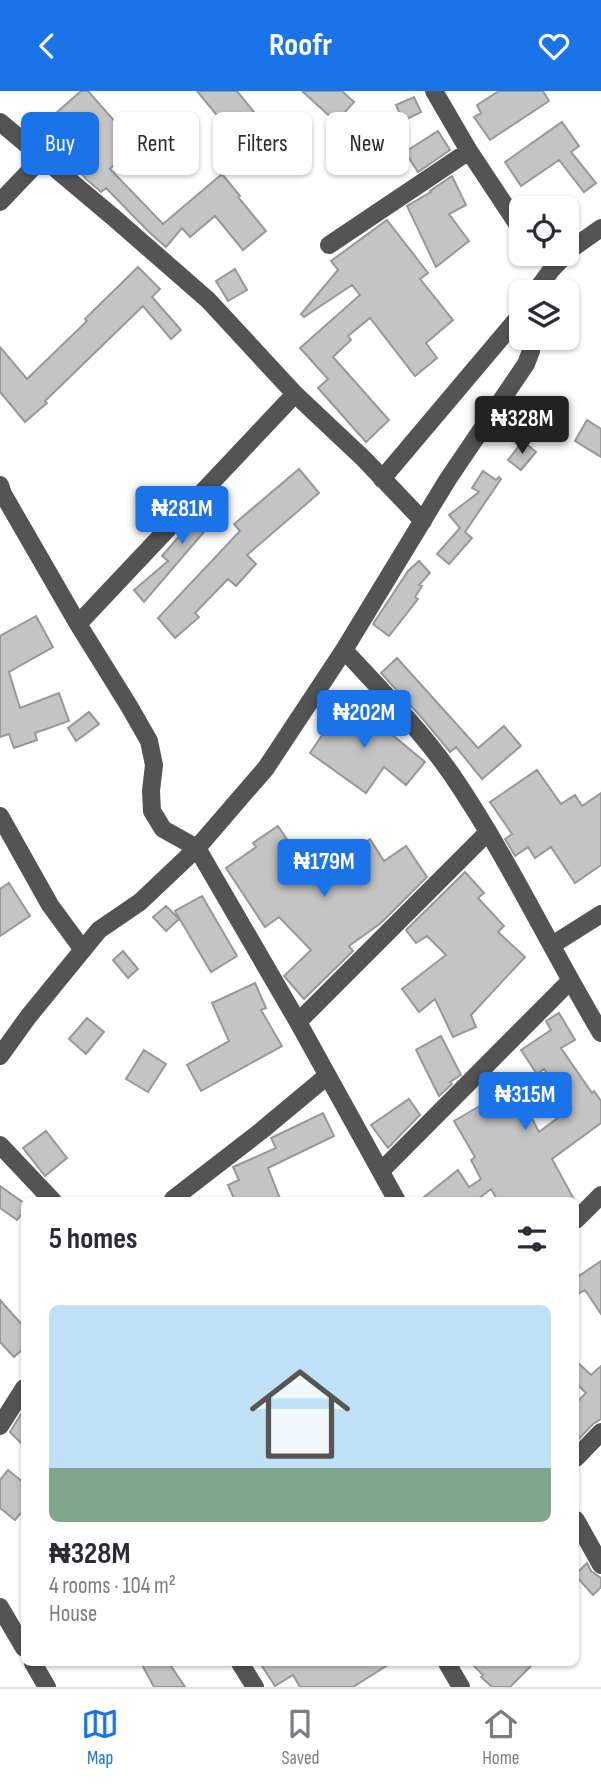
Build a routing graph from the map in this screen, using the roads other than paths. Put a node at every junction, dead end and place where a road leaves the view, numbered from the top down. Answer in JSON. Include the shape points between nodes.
{"nodes":[{"id":1,"x":434,"y":91,"type":"edge"},
{"id":2,"x":0,"y":122,"type":"edge"},
{"id":3,"x":21,"y":140,"type":"edge"},
{"id":4,"x":469,"y":151,"type":"junction"},
{"id":5,"x":26,"y":175,"type":"edge"},
{"id":6,"x":62,"y":175,"type":"edge"},
{"id":7,"x":0,"y":202,"type":"edge"},
{"id":8,"x":509,"y":211,"type":"edge"},
{"id":9,"x":601,"y":228,"type":"edge"},
{"id":10,"x":579,"y":244,"type":"edge"},
{"id":11,"x":329,"y":246,"type":"dead end"},
{"id":12,"x":555,"y":266,"type":"edge"},
{"id":13,"x":544,"y":280,"type":"edge"},
{"id":14,"x":509,"y":328,"type":"edge"},
{"id":15,"x":531,"y":350,"type":"edge"},
{"id":16,"x":295,"y":394,"type":"junction"},
{"id":17,"x":382,"y":479,"type":"junction"},
{"id":18,"x":1,"y":492,"type":"edge"},
{"id":19,"x":423,"y":521,"type":"junction"},
{"id":20,"x":78,"y":624,"type":"junction"},
{"id":21,"x":344,"y":650,"type":"junction"},
{"id":22,"x":0,"y":815,"type":"edge"},
{"id":23,"x":488,"y":831,"type":"junction"},
{"id":24,"x":197,"y":848,"type":"junction"},
{"id":25,"x":601,"y":914,"type":"edge"},
{"id":26,"x":552,"y":945,"type":"junction"},
{"id":27,"x":83,"y":950,"type":"junction"},
{"id":28,"x":570,"y":981,"type":"junction"},
{"id":29,"x":298,"y":1022,"type":"junction"},
{"id":30,"x":601,"y":1033,"type":"edge"},
{"id":31,"x":0,"y":1056,"type":"edge"},
{"id":32,"x":327,"y":1076,"type":"junction"},
{"id":33,"x":0,"y":1145,"type":"edge"},
{"id":34,"x":380,"y":1171,"type":"junction"},
{"id":35,"x":601,"y":1195,"type":"edge"},
{"id":36,"x":49,"y":1197,"type":"edge"},
{"id":37,"x":177,"y":1197,"type":"edge"},
{"id":38,"x":395,"y":1197,"type":"edge"},
{"id":39,"x":579,"y":1217,"type":"edge"},
{"id":40,"x":21,"y":1393,"type":"edge"},
{"id":41,"x":0,"y":1426,"type":"edge"},
{"id":42,"x":601,"y":1432,"type":"edge"},
{"id":43,"x":579,"y":1455,"type":"edge"},
{"id":44,"x":579,"y":1525,"type":"edge"},
{"id":45,"x":601,"y":1565,"type":"edge"},
{"id":46,"x":0,"y":1607,"type":"edge"},
{"id":47,"x":21,"y":1643,"type":"edge"},
{"id":48,"x":35,"y":1666,"type":"edge"},
{"id":49,"x":242,"y":1666,"type":"edge"},
{"id":50,"x":449,"y":1666,"type":"edge"},
{"id":51,"x":47,"y":1687,"type":"edge"},
{"id":52,"x":256,"y":1687,"type":"edge"},
{"id":53,"x":461,"y":1687,"type":"edge"}],
"edges":[{"from":1,"to":4,"type":"street"},
{"from":2,"to":3,"type":"street"},
{"from":4,"to":8,"type":"street"},
{"from":4,"to":11,"type":"street"},
{"from":5,"to":7,"type":"street"},
{"from":6,"to":16,"type":"street","via":[[208,300]]},
{"from":9,"to":10,"type":"street"},
{"from":12,"to":13,"type":"street"},
{"from":14,"to":17,"type":"street"},
{"from":15,"to":19,"type":"street"},
{"from":16,"to":17,"type":"street"},
{"from":16,"to":20,"type":"street"},
{"from":17,"to":19,"type":"street"},
{"from":18,"to":20,"type":"street"},
{"from":19,"to":21,"type":"street"},
{"from":20,"to":24,"type":"street","via":[[149,741],[154,765],[152,811],[163,829]]},
{"from":21,"to":23,"type":"street","via":[[417,728]]},
{"from":21,"to":24,"type":"street","via":[[266,768]]},
{"from":22,"to":27,"type":"street","via":[[50,905]]},
{"from":23,"to":26,"type":"street"},
{"from":23,"to":29,"type":"street"},
{"from":24,"to":27,"type":"street","via":[[140,902],[99,930]]},
{"from":24,"to":29,"type":"street"},
{"from":25,"to":26,"type":"street"},
{"from":26,"to":28,"type":"street"},
{"from":27,"to":31,"type":"street"},
{"from":28,"to":30,"type":"street"},
{"from":28,"to":34,"type":"street"},
{"from":29,"to":32,"type":"street"},
{"from":32,"to":34,"type":"street"},
{"from":32,"to":37,"type":"street"},
{"from":33,"to":36,"type":"street"},
{"from":34,"to":38,"type":"street"},
{"from":35,"to":39,"type":"street"},
{"from":40,"to":41,"type":"street"},
{"from":42,"to":43,"type":"street"},
{"from":44,"to":45,"type":"street"},
{"from":46,"to":47,"type":"street"},
{"from":48,"to":51,"type":"street"},
{"from":49,"to":52,"type":"street"},
{"from":50,"to":53,"type":"street"}]}
